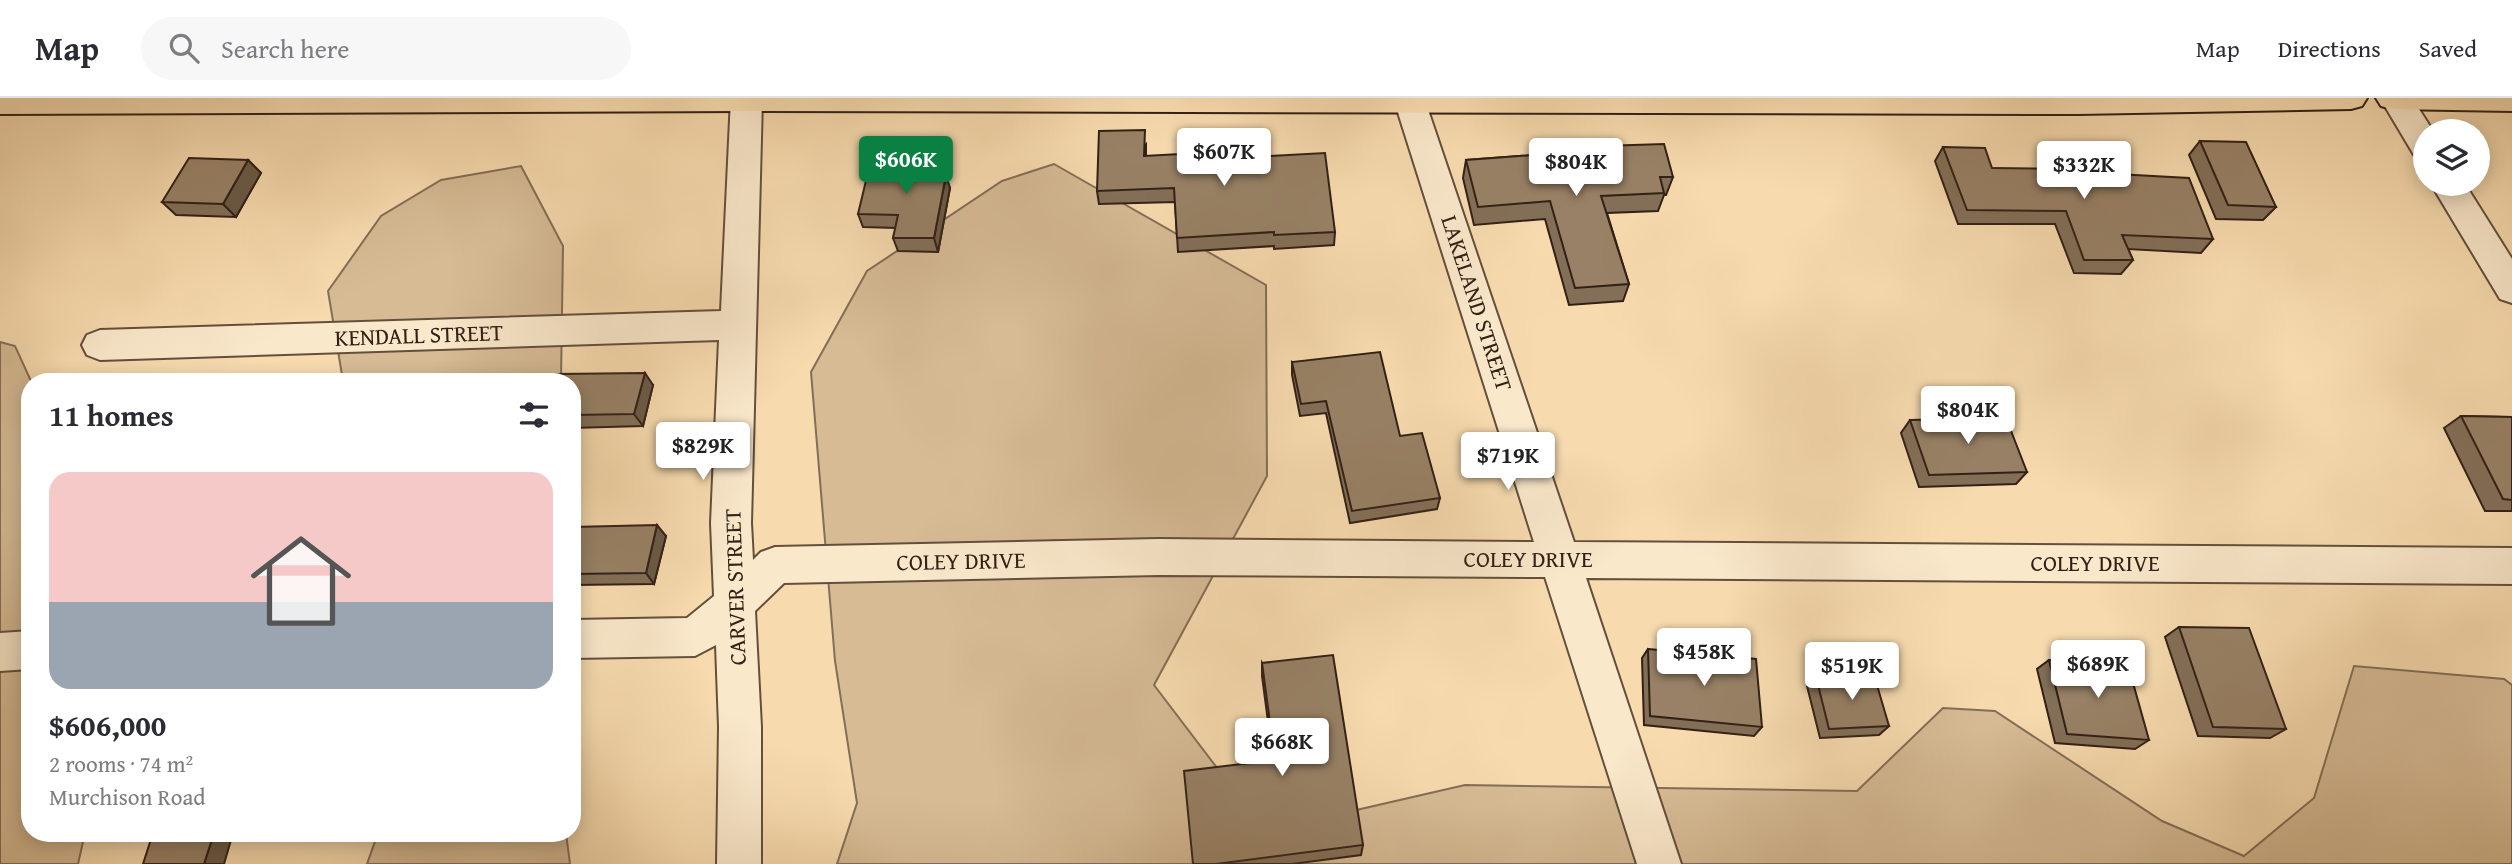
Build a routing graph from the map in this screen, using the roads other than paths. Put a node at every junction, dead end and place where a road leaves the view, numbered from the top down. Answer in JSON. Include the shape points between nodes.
{"nodes":[{"id":1,"x":2351,"y":98,"type":"edge"},
{"id":2,"x":2394,"y":98,"type":"edge"},
{"id":3,"x":746,"y":100,"type":"junction"},
{"id":4,"x":1830,"y":100,"type":"edge"},
{"id":5,"x":1880,"y":100,"type":"edge"},
{"id":6,"x":2512,"y":100,"type":"edge"},
{"id":7,"x":0,"y":103,"type":"edge"},
{"id":8,"x":1411,"y":103,"type":"junction"},
{"id":9,"x":2413,"y":127,"type":"edge"},
{"id":10,"x":2455,"y":196,"type":"edge"},
{"id":11,"x":2512,"y":289,"type":"edge"},
{"id":12,"x":738,"y":326,"type":"junction"},
{"id":13,"x":100,"y":345,"type":"dead end"},
{"id":14,"x":1561,"y":559,"type":"junction"},
{"id":15,"x":2512,"y":566,"type":"edge"},
{"id":16,"x":736,"y":603,"type":"junction"},
{"id":17,"x":581,"y":639,"type":"edge"},
{"id":18,"x":21,"y":651,"type":"edge"},
{"id":19,"x":0,"y":652,"type":"edge"},
{"id":20,"x":739,"y":864,"type":"edge"},
{"id":21,"x":1659,"y":864,"type":"edge"}],
"edges":[{"from":1,"to":5,"type":"main road","via":[[2078,103]]},
{"from":2,"to":6,"type":"main road"},
{"from":2,"to":9,"type":"street"},
{"from":3,"to":7,"type":"main road"},
{"from":3,"to":8,"type":"main road"},
{"from":3,"to":12,"type":"street","name":"CARVER STREET"},
{"from":4,"to":5,"type":"main road"},
{"from":4,"to":8,"type":"main road"},
{"from":8,"to":14,"type":"street","name":"LAKELAND STREET"},
{"from":10,"to":11,"type":"street"},
{"from":12,"to":13,"type":"street","name":"KENDALL STREET"},
{"from":12,"to":16,"type":"street","name":"CARVER STREET","via":[[731,523]]},
{"from":14,"to":15,"type":"street","name":"COLEY DRIVE"},
{"from":14,"to":16,"type":"street","name":"COLEY DRIVE","via":[[1158,557],[775,565]]},
{"from":14,"to":21,"type":"street","name":"LAKELAND STREET"},
{"from":16,"to":17,"type":"street","name":"COLEY DRIVE","via":[[695,637]]},
{"from":16,"to":20,"type":"street","name":"CARVER STREET"},
{"from":18,"to":19,"type":"street"}]}
